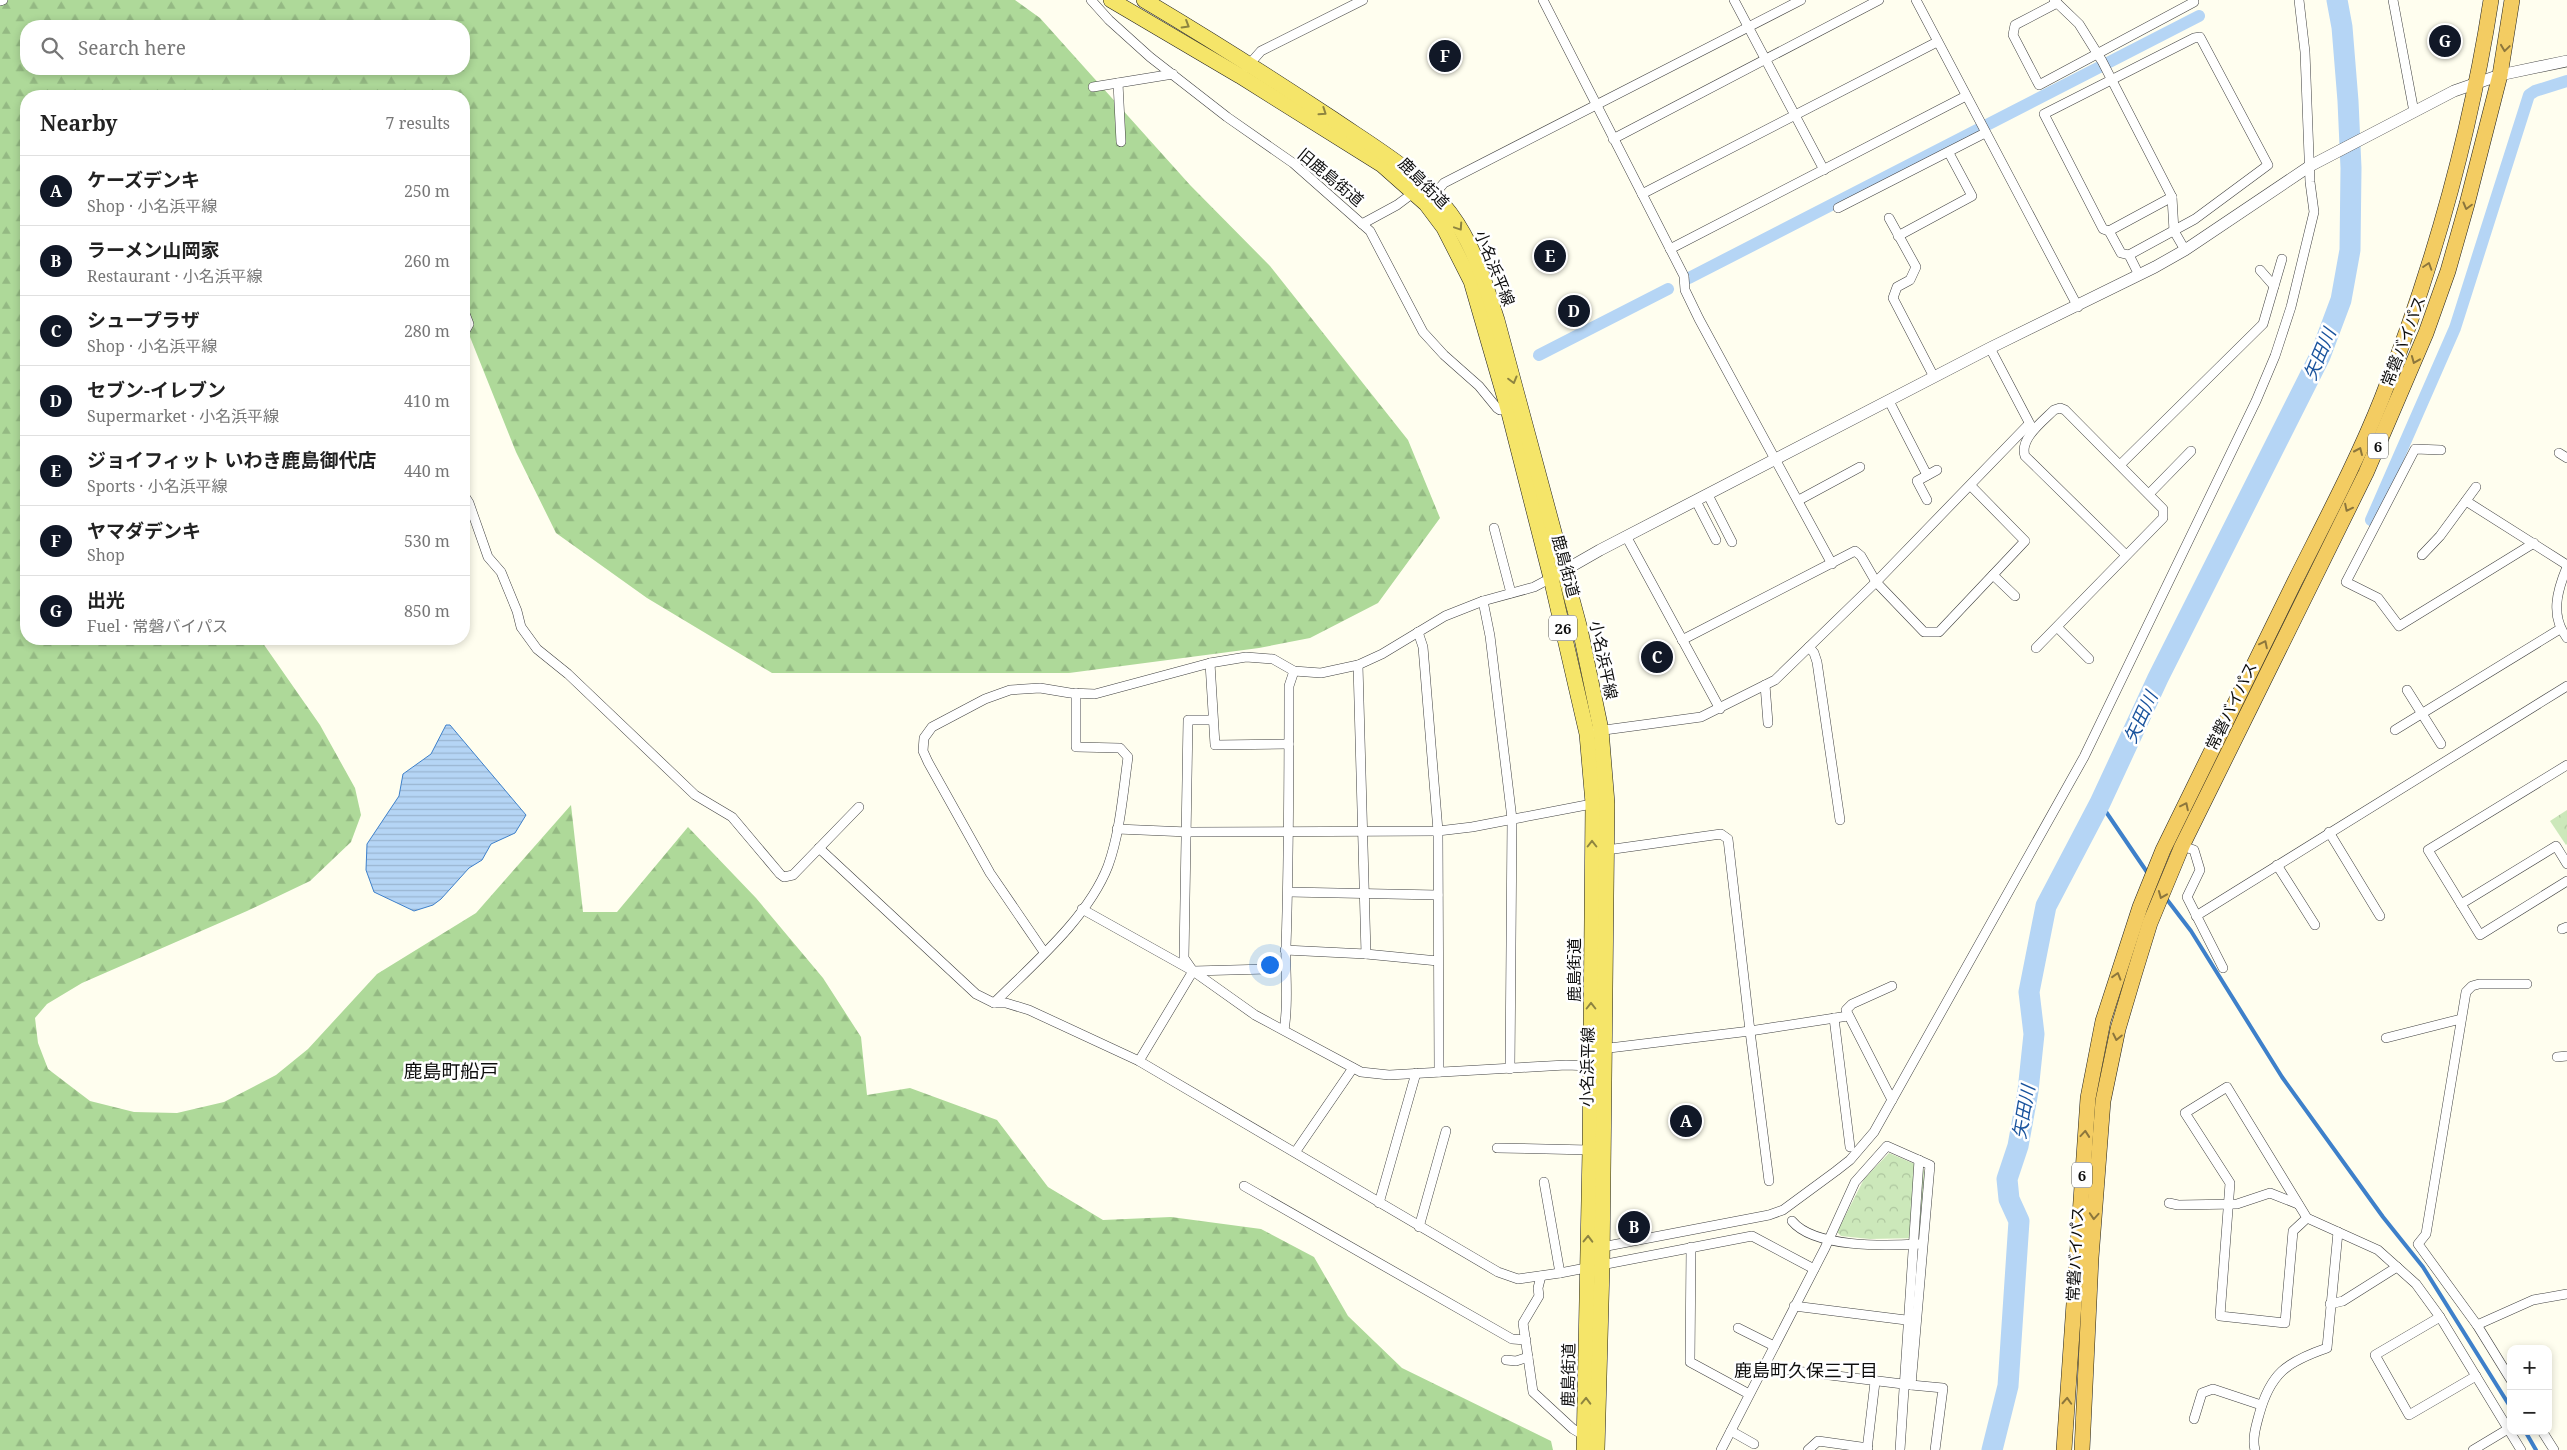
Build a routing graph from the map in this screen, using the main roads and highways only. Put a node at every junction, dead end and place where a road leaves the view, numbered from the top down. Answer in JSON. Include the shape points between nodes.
{"nodes":[{"id":1,"x":1111,"y":0,"type":"edge"},
{"id":2,"x":1144,"y":0,"type":"edge"},
{"id":3,"x":2492,"y":0,"type":"edge"},
{"id":4,"x":2512,"y":0,"type":"edge"},
{"id":5,"x":1430,"y":200,"type":"junction"},
{"id":6,"x":1558,"y":575,"type":"junction"},
{"id":7,"x":1598,"y":1049,"type":"junction"},
{"id":8,"x":1585,"y":1443,"type":"edge"},
{"id":9,"x":1597,"y":1450,"type":"edge"},
{"id":10,"x":2064,"y":1450,"type":"edge"},
{"id":11,"x":2082,"y":1450,"type":"edge"}],
"edges":[{"from":1,"to":5,"type":"main road","name":"鹿島街道","number":"26","via":[[1382,165],[1413,193]]},
{"from":2,"to":5,"type":"main road","name":"小名浜平線","number":"26","one_way":true,"via":[[1249,63],[1408,170]]},
{"from":10,"to":3,"type":"highway","name":"常磐バイパス","number":"6","one_way":true,"via":[[2088,1098],[2103,1021],[2140,907],[2163,850],[2351,468],[2381,399],[2448,202],[2478,82]]},
{"from":4,"to":11,"type":"highway","name":"常磐バイパス","number":"6","one_way":true,"via":[[2500,75],[2448,271],[2366,473],[2182,846],[2150,924],[2118,1029],[2103,1101],[2091,1258]]},
{"from":5,"to":6,"type":"main road","name":"鹿島街道","number":"26","via":[[1471,281]]},
{"from":5,"to":6,"type":"main road","name":"小名浜平線","number":"26","one_way":true,"via":[[1465,236],[1481,272],[1497,320]]},
{"from":6,"to":7,"type":"main road","name":"小名浜平線","number":"26","via":[[1580,630],[1600,803]]},
{"from":8,"to":7,"type":"main road","name":"鹿島街道","number":"26","one_way":true,"via":[[1591,1066]]},
{"from":7,"to":9,"type":"main road","name":"小名浜平線","number":"26","via":[[1602,1267]]}]}
